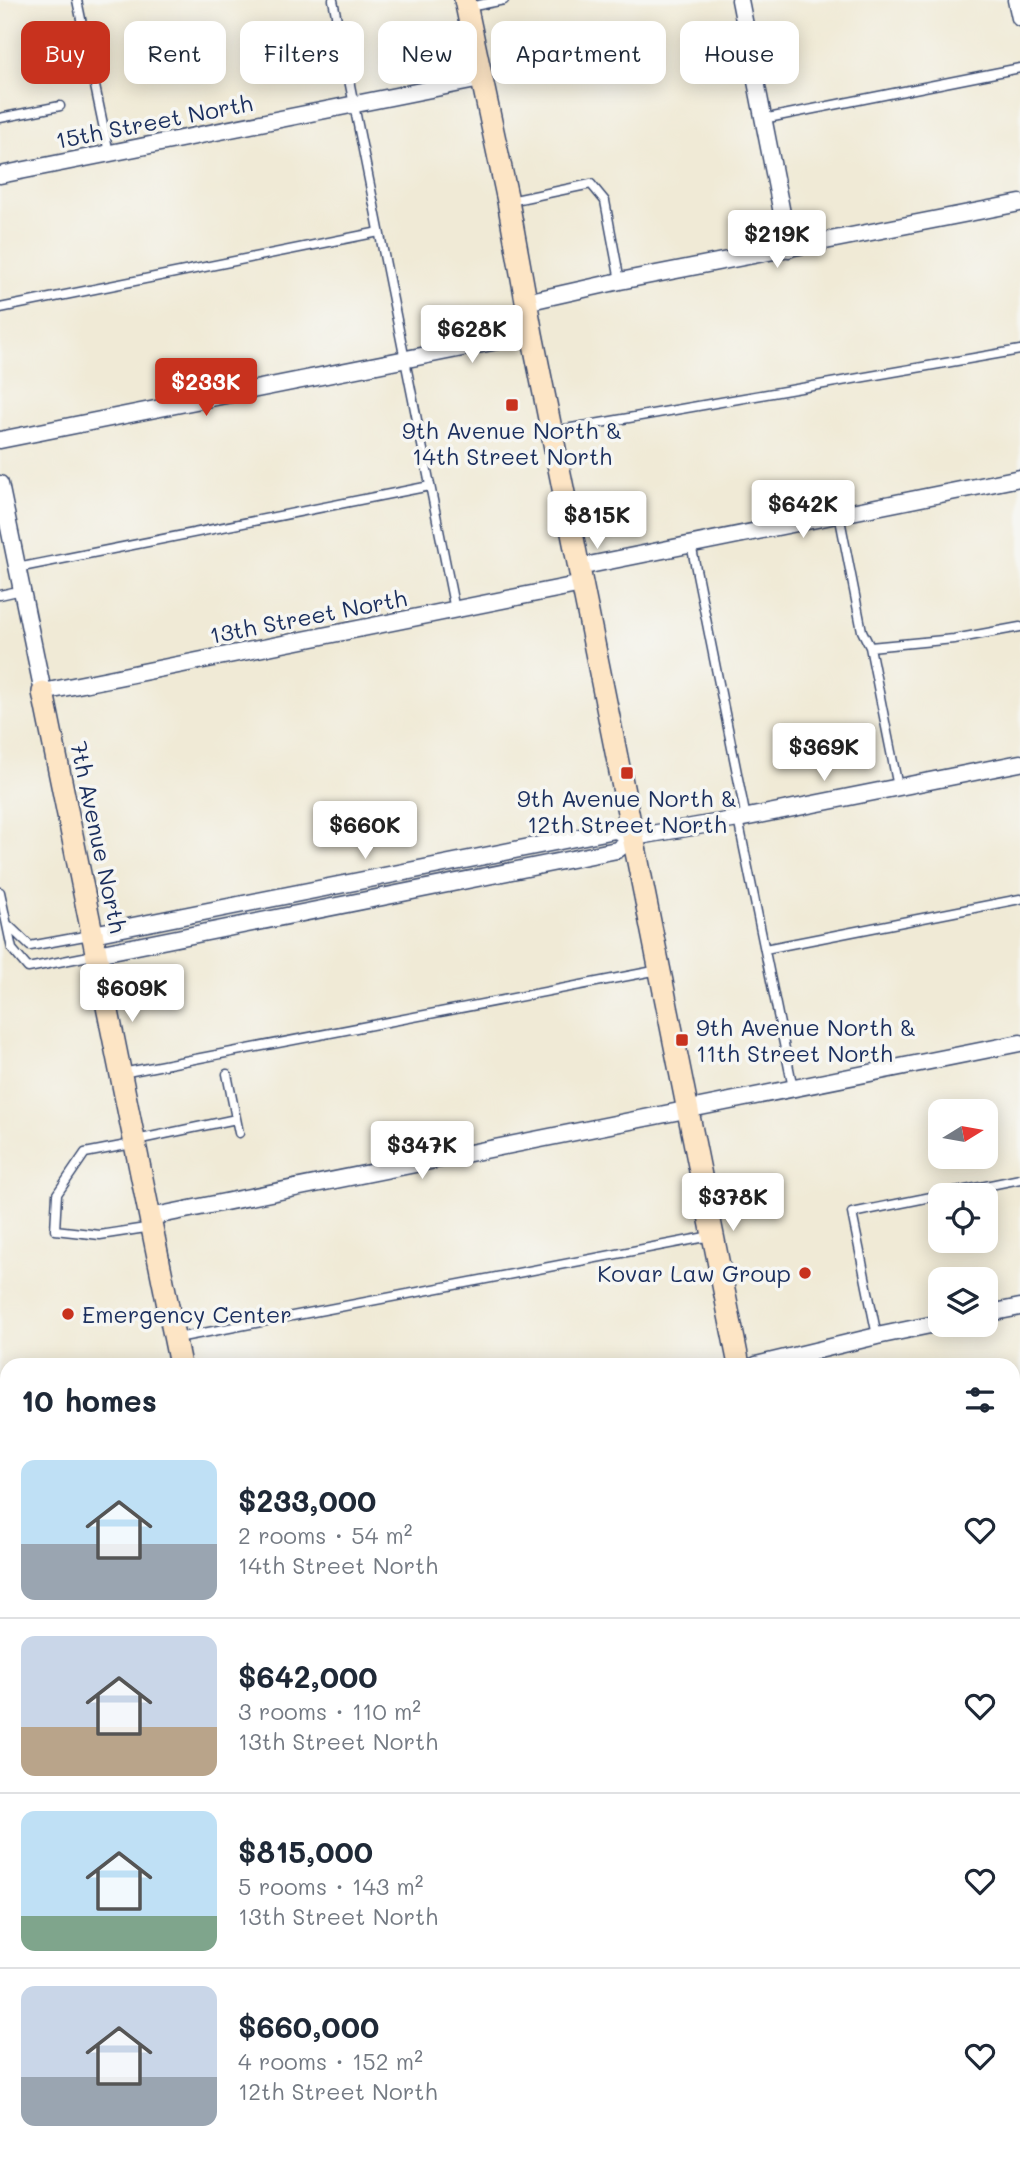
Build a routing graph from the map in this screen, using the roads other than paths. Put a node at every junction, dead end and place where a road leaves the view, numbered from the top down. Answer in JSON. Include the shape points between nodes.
{"nodes":[{"id":1,"x":77,"y":0,"type":"edge"},
{"id":2,"x":333,"y":0,"type":"edge"},
{"id":3,"x":504,"y":0,"type":"edge"},
{"id":4,"x":740,"y":0,"type":"edge"},
{"id":5,"x":1016,"y":0,"type":"edge"},
{"id":6,"x":466,"y":4,"type":"edge"},
{"id":7,"x":1020,"y":18,"type":"edge"},
{"id":8,"x":1020,"y":68,"type":"edge"},
{"id":9,"x":481,"y":79,"type":"junction"},
{"id":10,"x":354,"y":104,"type":"junction"},
{"id":11,"x":60,"y":106,"type":"dead end"},
{"id":12,"x":0,"y":118,"type":"edge"},
{"id":13,"x":763,"y":119,"type":"junction"},
{"id":14,"x":109,"y":153,"type":"junction"},
{"id":15,"x":0,"y":175,"type":"edge"},
{"id":16,"x":508,"y":201,"type":"junction"},
{"id":17,"x":1020,"y":203,"type":"edge"},
{"id":18,"x":379,"y":232,"type":"junction"},
{"id":19,"x":789,"y":249,"type":"junction"},
{"id":20,"x":620,"y":281,"type":"junction"},
{"id":21,"x":526,"y":302,"type":"junction"},
{"id":22,"x":0,"y":308,"type":"edge"},
{"id":23,"x":532,"y":334,"type":"junction"},
{"id":24,"x":1020,"y":350,"type":"edge"},
{"id":25,"x":405,"y":359,"type":"junction"},
{"id":26,"x":551,"y":432,"type":"junction"},
{"id":27,"x":0,"y":440,"type":"edge"},
{"id":28,"x":1020,"y":478,"type":"edge"},
{"id":29,"x":0,"y":484,"type":"edge"},
{"id":30,"x":430,"y":485,"type":"junction"},
{"id":31,"x":839,"y":514,"type":"junction"},
{"id":32,"x":691,"y":544,"type":"junction"},
{"id":33,"x":18,"y":568,"type":"junction"},
{"id":34,"x":580,"y":575,"type":"junction"},
{"id":35,"x":22,"y":590,"type":"junction"},
{"id":36,"x":0,"y":595,"type":"edge"},
{"id":37,"x":455,"y":610,"type":"junction"},
{"id":38,"x":1020,"y":627,"type":"edge"},
{"id":39,"x":870,"y":647,"type":"junction"},
{"id":40,"x":43,"y":692,"type":"junction"},
{"id":41,"x":1020,"y":763,"type":"edge"},
{"id":42,"x":898,"y":787,"type":"junction"},
{"id":43,"x":742,"y":818,"type":"junction"},
{"id":44,"x":634,"y":837,"type":"junction"},
{"id":45,"x":0,"y":892,"type":"edge"},
{"id":46,"x":1020,"y":899,"type":"edge"},
{"id":47,"x":7,"y":924,"type":"junction"},
{"id":48,"x":95,"y":944,"type":"junction"},
{"id":49,"x":765,"y":949,"type":"junction"},
{"id":50,"x":659,"y":970,"type":"junction"},
{"id":51,"x":1020,"y":1043,"type":"edge"},
{"id":52,"x":121,"y":1073,"type":"junction"},
{"id":53,"x":227,"y":1073,"type":"dead end"},
{"id":54,"x":793,"y":1088,"type":"junction"},
{"id":55,"x":687,"y":1110,"type":"junction"},
{"id":56,"x":236,"y":1119,"type":"junction"},
{"id":57,"x":239,"y":1133,"type":"dead end"},
{"id":58,"x":135,"y":1142,"type":"junction"},
{"id":59,"x":1020,"y":1179,"type":"edge"},
{"id":60,"x":151,"y":1222,"type":"junction"},
{"id":61,"x":712,"y":1236,"type":"junction"},
{"id":62,"x":1019,"y":1311,"type":"edge"},
{"id":63,"x":998,"y":1313,"type":"edge"},
{"id":64,"x":928,"y":1325,"type":"edge"},
{"id":65,"x":877,"y":1336,"type":"junction"},
{"id":66,"x":174,"y":1339,"type":"junction"},
{"id":67,"x":178,"y":1358,"type":"edge"},
{"id":68,"x":738,"y":1358,"type":"edge"},
{"id":69,"x":785,"y":1358,"type":"edge"}],
"edges":[{"from":1,"to":14,"type":"lane"},
{"from":2,"to":10,"type":"lane"},
{"from":3,"to":6,"type":"lane"},
{"from":4,"to":13,"type":"street"},
{"from":5,"to":7,"type":"street"},
{"from":6,"to":9,"type":"street"},
{"from":8,"to":13,"type":"lane"},
{"from":9,"to":10,"type":"street","name":"15th Street North"},
{"from":9,"to":16,"type":"street"},
{"from":10,"to":14,"type":"street","name":"15th Street North"},
{"from":10,"to":18,"type":"lane"},
{"from":11,"to":12,"type":"lane"},
{"from":13,"to":19,"type":"street"},
{"from":14,"to":15,"type":"street","name":"15th Street North"},
{"from":16,"to":20,"type":"lane","via":[[591,184],[604,201]]},
{"from":16,"to":21,"type":"street"},
{"from":17,"to":19,"type":"street"},
{"from":18,"to":22,"type":"lane"},
{"from":18,"to":25,"type":"lane"},
{"from":19,"to":20,"type":"street"},
{"from":20,"to":21,"type":"street"},
{"from":21,"to":23,"type":"street"},
{"from":23,"to":25,"type":"street"},
{"from":23,"to":26,"type":"street"},
{"from":24,"to":26,"type":"lane"},
{"from":25,"to":27,"type":"street"},
{"from":25,"to":30,"type":"lane"},
{"from":26,"to":34,"type":"street"},
{"from":28,"to":31,"type":"street","name":"13th Street North"},
{"from":29,"to":33,"type":"street","name":"7th Avenue North"},
{"from":30,"to":33,"type":"lane"},
{"from":30,"to":37,"type":"lane"},
{"from":31,"to":32,"type":"street","name":"13th Street North"},
{"from":31,"to":39,"type":"lane","via":[[862,631]]},
{"from":32,"to":34,"type":"street","name":"13th Street North"},
{"from":32,"to":43,"type":"lane"},
{"from":33,"to":35,"type":"street","name":"7th Avenue North"},
{"from":34,"to":37,"type":"street","name":"13th Street North"},
{"from":34,"to":44,"type":"street"},
{"from":35,"to":36,"type":"lane"},
{"from":35,"to":40,"type":"street","name":"7th Avenue North"},
{"from":37,"to":40,"type":"street","name":"13th Street North"},
{"from":38,"to":39,"type":"lane"},
{"from":39,"to":42,"type":"lane"},
{"from":40,"to":48,"type":"street","name":"7th Avenue North"},
{"from":41,"to":42,"type":"street"},
{"from":42,"to":43,"type":"street"},
{"from":43,"to":44,"type":"street"},
{"from":43,"to":49,"type":"lane"},
{"from":44,"to":48,"type":"street","via":[[617,850]]},
{"from":44,"to":50,"type":"street"},
{"from":45,"to":47,"type":"lane"},
{"from":46,"to":49,"type":"lane"},
{"from":47,"to":48,"type":"lane","via":[[30,946]]},
{"from":47,"to":48,"type":"lane","via":[[12,949],[28,968]]},
{"from":48,"to":52,"type":"street","name":"7th Avenue North"},
{"from":49,"to":54,"type":"lane"},
{"from":50,"to":52,"type":"lane"},
{"from":50,"to":55,"type":"street"},
{"from":51,"to":54,"type":"street"},
{"from":52,"to":58,"type":"street","name":"7th Avenue North"},
{"from":53,"to":56,"type":"lane"},
{"from":54,"to":55,"type":"street"},
{"from":55,"to":60,"type":"street"},
{"from":55,"to":61,"type":"street"},
{"from":56,"to":57,"type":"lane"},
{"from":56,"to":58,"type":"lane"},
{"from":58,"to":60,"type":"street","name":"7th Avenue North"},
{"from":58,"to":60,"type":"lane","via":[[85,1153],[57,1194],[55,1230],[100,1235]]},
{"from":59,"to":65,"type":"lane","via":[[852,1213]]},
{"from":60,"to":66,"type":"street","name":"7th Avenue North"},
{"from":61,"to":66,"type":"lane"},
{"from":61,"to":68,"type":"street"},
{"from":62,"to":63,"type":"street"},
{"from":64,"to":65,"type":"street"},
{"from":65,"to":69,"type":"street"},
{"from":66,"to":67,"type":"street","name":"7th Avenue North"}]}
